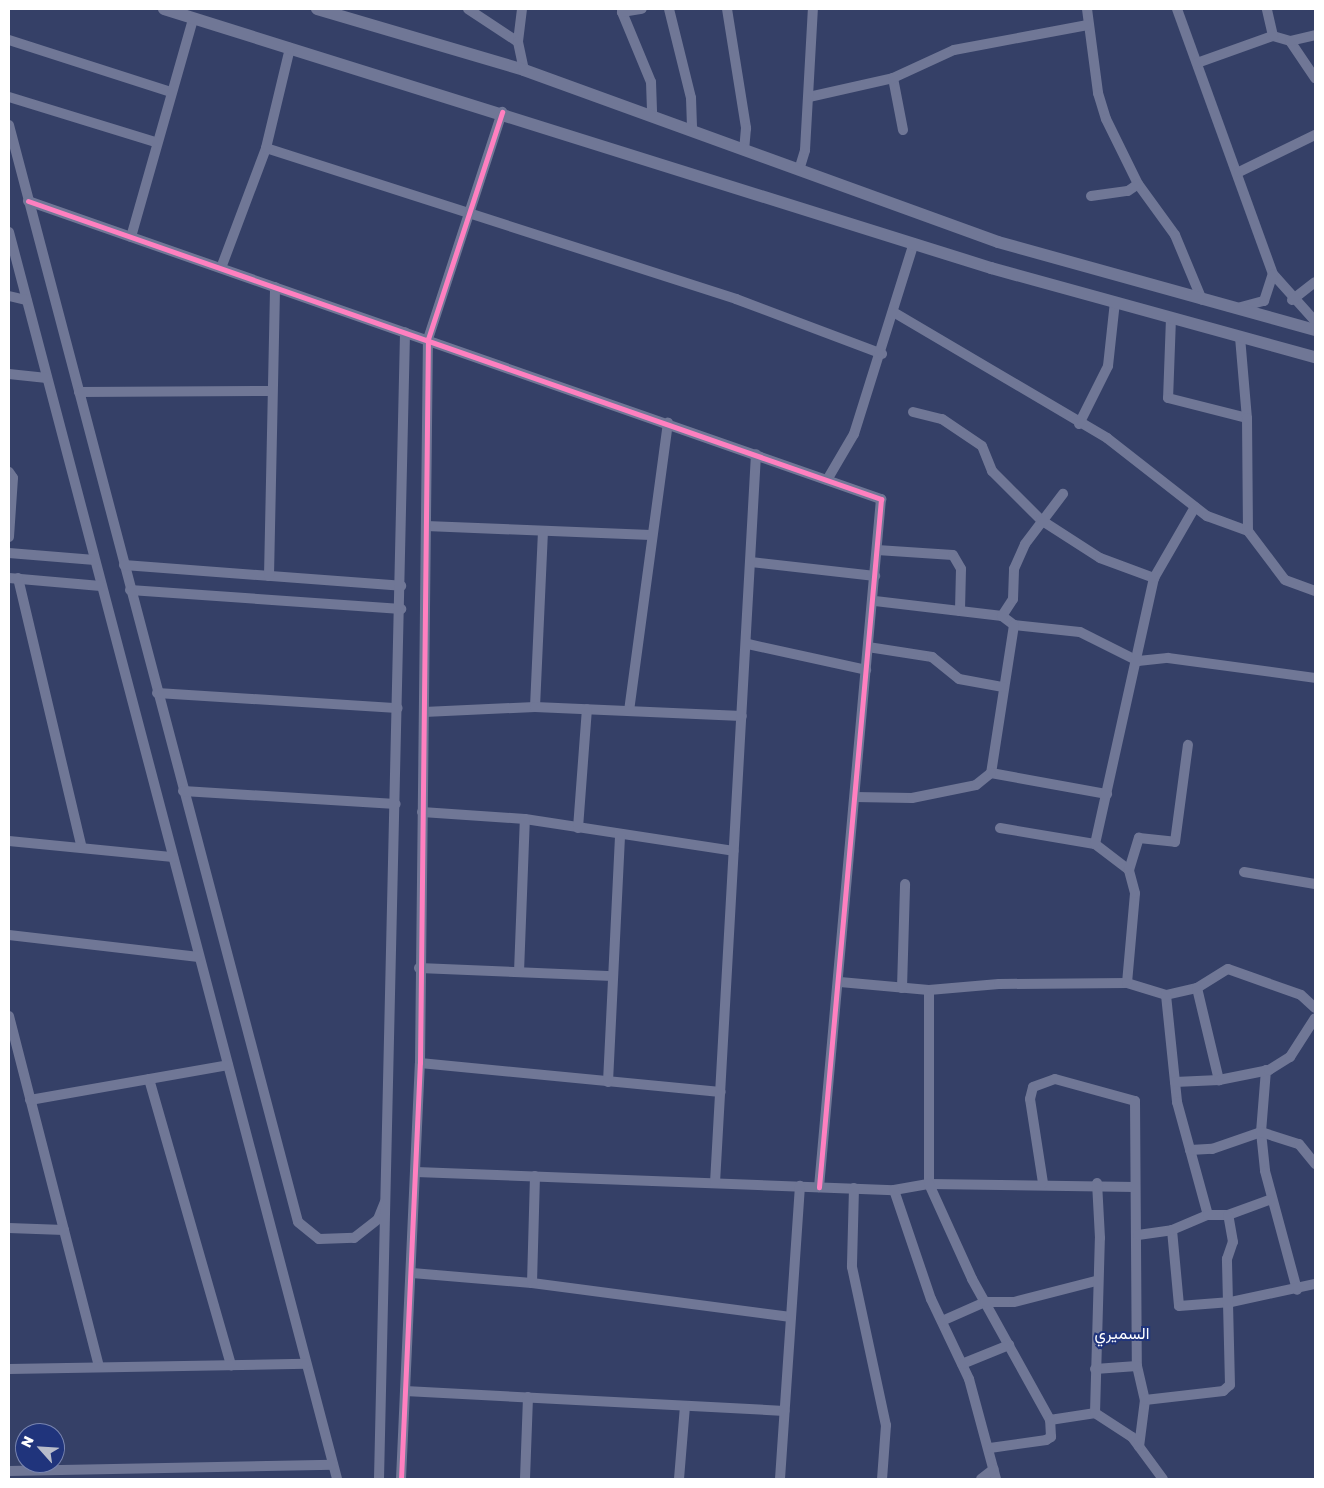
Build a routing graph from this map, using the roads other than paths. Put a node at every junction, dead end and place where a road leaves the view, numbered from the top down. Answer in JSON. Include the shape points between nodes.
{"nodes":[{"id":1,"x":164,"y":9,"type":"edge"},
{"id":2,"x":317,"y":9,"type":"edge"},
{"id":3,"x":471,"y":9,"type":"edge"},
{"id":4,"x":522,"y":9,"type":"edge"},
{"id":5,"x":642,"y":9,"type":"edge"},
{"id":6,"x":669,"y":9,"type":"edge"},
{"id":7,"x":727,"y":9,"type":"edge"},
{"id":8,"x":813,"y":9,"type":"edge"},
{"id":9,"x":1087,"y":9,"type":"edge"},
{"id":10,"x":1178,"y":9,"type":"edge"},
{"id":11,"x":1266,"y":9,"type":"edge"},
{"id":12,"x":625,"y":10,"type":"edge"},
{"id":13,"x":193,"y":19,"type":"junction"},
{"id":14,"x":1088,"y":25,"type":"junction"},
{"id":15,"x":1315,"y":35,"type":"edge"},
{"id":16,"x":1273,"y":36,"type":"junction"},
{"id":17,"x":9,"y":40,"type":"edge"},
{"id":18,"x":1290,"y":41,"type":"junction"},
{"id":19,"x":518,"y":42,"type":"junction"},
{"id":20,"x":290,"y":48,"type":"junction"},
{"id":21,"x":1197,"y":63,"type":"junction"},
{"id":22,"x":524,"y":70,"type":"junction"},
{"id":23,"x":893,"y":78,"type":"junction"},
{"id":24,"x":1315,"y":78,"type":"edge"},
{"id":25,"x":170,"y":92,"type":"junction"},
{"id":26,"x":9,"y":97,"type":"edge"},
{"id":27,"x":809,"y":97,"type":"junction"},
{"id":28,"x":502,"y":112,"type":"junction"},
{"id":29,"x":652,"y":117,"type":"junction"},
{"id":30,"x":9,"y":125,"type":"edge"},
{"id":31,"x":904,"y":130,"type":"dead end"},
{"id":32,"x":692,"y":131,"type":"junction"},
{"id":33,"x":1315,"y":135,"type":"edge"},
{"id":34,"x":155,"y":142,"type":"junction"},
{"id":35,"x":266,"y":148,"type":"junction"},
{"id":36,"x":744,"y":150,"type":"junction"},
{"id":37,"x":799,"y":170,"type":"junction"},
{"id":38,"x":1238,"y":172,"type":"junction"},
{"id":39,"x":1138,"y":184,"type":"junction"},
{"id":40,"x":1091,"y":196,"type":"dead end"},
{"id":41,"x":28,"y":201,"type":"junction"},
{"id":42,"x":468,"y":216,"type":"junction"},
{"id":43,"x":9,"y":232,"type":"edge"},
{"id":44,"x":131,"y":237,"type":"junction"},
{"id":45,"x":914,"y":243,"type":"junction"},
{"id":46,"x":221,"y":268,"type":"junction"},
{"id":47,"x":1273,"y":274,"type":"junction"},
{"id":48,"x":1315,"y":282,"type":"edge"},
{"id":49,"x":275,"y":287,"type":"junction"},
{"id":50,"x":9,"y":296,"type":"edge"},
{"id":51,"x":27,"y":300,"type":"junction"},
{"id":52,"x":1202,"y":300,"type":"junction"},
{"id":53,"x":1292,"y":300,"type":"junction"},
{"id":54,"x":1115,"y":302,"type":"junction"},
{"id":55,"x":1231,"y":308,"type":"junction"},
{"id":56,"x":895,"y":313,"type":"junction"},
{"id":57,"x":1171,"y":318,"type":"junction"},
{"id":58,"x":1315,"y":321,"type":"edge"},
{"id":59,"x":1315,"y":330,"type":"edge"},
{"id":60,"x":405,"y":332,"type":"junction"},
{"id":61,"x":1240,"y":337,"type":"junction"},
{"id":62,"x":428,"y":339,"type":"junction"},
{"id":63,"x":882,"y":354,"type":"junction"},
{"id":64,"x":1315,"y":357,"type":"edge"},
{"id":65,"x":9,"y":374,"type":"edge"},
{"id":66,"x":47,"y":378,"type":"junction"},
{"id":67,"x":272,"y":391,"type":"junction"},
{"id":68,"x":79,"y":392,"type":"junction"},
{"id":69,"x":913,"y":412,"type":"dead end"},
{"id":70,"x":1247,"y":418,"type":"junction"},
{"id":71,"x":668,"y":423,"type":"junction"},
{"id":72,"x":1079,"y":424,"type":"junction"},
{"id":73,"x":756,"y":454,"type":"junction"},
{"id":74,"x":9,"y":472,"type":"edge"},
{"id":75,"x":827,"y":480,"type":"junction"},
{"id":76,"x":1063,"y":494,"type":"dead end"},
{"id":77,"x":1195,"y":507,"type":"junction"},
{"id":78,"x":1041,"y":520,"type":"junction"},
{"id":79,"x":426,"y":526,"type":"junction"},
{"id":80,"x":543,"y":531,"type":"junction"},
{"id":81,"x":1248,"y":531,"type":"junction"},
{"id":82,"x":651,"y":535,"type":"junction"},
{"id":83,"x":9,"y":537,"type":"edge"},
{"id":84,"x":877,"y":550,"type":"junction"},
{"id":85,"x":9,"y":554,"type":"edge"},
{"id":86,"x":95,"y":560,"type":"junction"},
{"id":87,"x":751,"y":562,"type":"junction"},
{"id":88,"x":124,"y":564,"type":"junction"},
{"id":89,"x":269,"y":576,"type":"junction"},
{"id":90,"x":875,"y":576,"type":"junction"},
{"id":91,"x":13,"y":578,"type":"edge"},
{"id":92,"x":1154,"y":578,"type":"junction"},
{"id":93,"x":102,"y":586,"type":"junction"},
{"id":94,"x":401,"y":586,"type":"junction"},
{"id":95,"x":130,"y":590,"type":"junction"},
{"id":96,"x":1315,"y":591,"type":"edge"},
{"id":97,"x":875,"y":601,"type":"junction"},
{"id":98,"x":401,"y":609,"type":"junction"},
{"id":99,"x":960,"y":611,"type":"junction"},
{"id":100,"x":1002,"y":616,"type":"junction"},
{"id":101,"x":1014,"y":625,"type":"junction"},
{"id":102,"x":748,"y":644,"type":"junction"},
{"id":103,"x":868,"y":647,"type":"junction"},
{"id":104,"x":1138,"y":661,"type":"junction"},
{"id":105,"x":866,"y":670,"type":"junction"},
{"id":106,"x":1315,"y":678,"type":"edge"},
{"id":107,"x":1004,"y":687,"type":"junction"},
{"id":108,"x":157,"y":693,"type":"junction"},
{"id":109,"x":535,"y":707,"type":"junction"},
{"id":110,"x":398,"y":708,"type":"junction"},
{"id":111,"x":587,"y":709,"type":"junction"},
{"id":112,"x":629,"y":711,"type":"junction"},
{"id":113,"x":424,"y":712,"type":"junction"},
{"id":114,"x":742,"y":716,"type":"junction"},
{"id":115,"x":1188,"y":745,"type":"dead end"},
{"id":116,"x":991,"y":773,"type":"junction"},
{"id":117,"x":183,"y":791,"type":"junction"},
{"id":118,"x":1107,"y":794,"type":"junction"},
{"id":119,"x":855,"y":797,"type":"junction"},
{"id":120,"x":396,"y":804,"type":"junction"},
{"id":121,"x":422,"y":812,"type":"junction"},
{"id":122,"x":525,"y":819,"type":"junction"},
{"id":123,"x":578,"y":828,"type":"junction"},
{"id":124,"x":1000,"y":828,"type":"dead end"},
{"id":125,"x":620,"y":834,"type":"junction"},
{"id":126,"x":9,"y":841,"type":"edge"},
{"id":127,"x":1095,"y":844,"type":"junction"},
{"id":128,"x":82,"y":848,"type":"junction"},
{"id":129,"x":734,"y":851,"type":"junction"},
{"id":130,"x":173,"y":857,"type":"junction"},
{"id":131,"x":1129,"y":870,"type":"junction"},
{"id":132,"x":1244,"y":872,"type":"dead end"},
{"id":133,"x":905,"y":884,"type":"dead end"},
{"id":134,"x":1315,"y":884,"type":"edge"},
{"id":135,"x":9,"y":935,"type":"edge"},
{"id":136,"x":199,"y":957,"type":"junction"},
{"id":137,"x":419,"y":968,"type":"junction"},
{"id":138,"x":519,"y":972,"type":"junction"},
{"id":139,"x":613,"y":976,"type":"junction"},
{"id":140,"x":840,"y":982,"type":"junction"},
{"id":141,"x":1127,"y":983,"type":"junction"},
{"id":142,"x":902,"y":988,"type":"junction"},
{"id":143,"x":1197,"y":988,"type":"junction"},
{"id":144,"x":929,"y":990,"type":"junction"},
{"id":145,"x":1166,"y":995,"type":"junction"},
{"id":146,"x":1315,"y":1008,"type":"edge"},
{"id":147,"x":9,"y":1016,"type":"edge"},
{"id":148,"x":1315,"y":1018,"type":"edge"},
{"id":149,"x":420,"y":1064,"type":"junction"},
{"id":150,"x":228,"y":1065,"type":"junction"},
{"id":151,"x":1266,"y":1070,"type":"junction"},
{"id":152,"x":149,"y":1079,"type":"junction"},
{"id":153,"x":1219,"y":1080,"type":"junction"},
{"id":154,"x":608,"y":1082,"type":"junction"},
{"id":155,"x":1175,"y":1082,"type":"junction"},
{"id":156,"x":721,"y":1092,"type":"junction"},
{"id":157,"x":30,"y":1100,"type":"junction"},
{"id":158,"x":1261,"y":1132,"type":"junction"},
{"id":159,"x":1190,"y":1150,"type":"junction"},
{"id":160,"x":1315,"y":1164,"type":"edge"},
{"id":161,"x":416,"y":1172,"type":"junction"},
{"id":162,"x":535,"y":1176,"type":"junction"},
{"id":163,"x":715,"y":1183,"type":"junction"},
{"id":164,"x":1043,"y":1183,"type":"junction"},
{"id":165,"x":1097,"y":1183,"type":"junction"},
{"id":166,"x":929,"y":1184,"type":"junction"},
{"id":167,"x":800,"y":1186,"type":"junction"},
{"id":168,"x":819,"y":1187,"type":"junction"},
{"id":169,"x":1135,"y":1187,"type":"junction"},
{"id":170,"x":854,"y":1188,"type":"junction"},
{"id":171,"x":894,"y":1190,"type":"junction"},
{"id":172,"x":1269,"y":1200,"type":"junction"},
{"id":173,"x":385,"y":1202,"type":"junction"},
{"id":174,"x":1208,"y":1215,"type":"junction"},
{"id":175,"x":1228,"y":1215,"type":"junction"},
{"id":176,"x":9,"y":1228,"type":"edge"},
{"id":177,"x":64,"y":1230,"type":"junction"},
{"id":178,"x":1172,"y":1230,"type":"junction"},
{"id":179,"x":1138,"y":1235,"type":"junction"},
{"id":180,"x":412,"y":1273,"type":"junction"},
{"id":181,"x":1096,"y":1281,"type":"junction"},
{"id":182,"x":532,"y":1283,"type":"junction"},
{"id":183,"x":1315,"y":1284,"type":"edge"},
{"id":184,"x":1297,"y":1290,"type":"junction"},
{"id":185,"x":985,"y":1302,"type":"junction"},
{"id":186,"x":1231,"y":1302,"type":"junction"},
{"id":187,"x":791,"y":1317,"type":"junction"},
{"id":188,"x":942,"y":1321,"type":"junction"},
{"id":189,"x":1008,"y":1345,"type":"junction"},
{"id":190,"x":306,"y":1364,"type":"junction"},
{"id":191,"x":962,"y":1364,"type":"junction"},
{"id":192,"x":231,"y":1365,"type":"junction"},
{"id":193,"x":1137,"y":1366,"type":"junction"},
{"id":194,"x":99,"y":1367,"type":"junction"},
{"id":195,"x":9,"y":1369,"type":"edge"},
{"id":196,"x":1095,"y":1369,"type":"junction"},
{"id":197,"x":405,"y":1392,"type":"junction"},
{"id":198,"x":528,"y":1397,"type":"junction"},
{"id":199,"x":1145,"y":1400,"type":"junction"},
{"id":200,"x":685,"y":1406,"type":"junction"},
{"id":201,"x":784,"y":1411,"type":"junction"},
{"id":202,"x":1095,"y":1413,"type":"junction"},
{"id":203,"x":1050,"y":1420,"type":"junction"},
{"id":204,"x":1139,"y":1447,"type":"junction"},
{"id":205,"x":990,"y":1448,"type":"junction"},
{"id":206,"x":333,"y":1465,"type":"junction"},
{"id":207,"x":9,"y":1472,"type":"edge"},
{"id":208,"x":995,"y":1474,"type":"edge"},
{"id":209,"x":337,"y":1479,"type":"edge"},
{"id":210,"x":379,"y":1479,"type":"edge"},
{"id":211,"x":401,"y":1479,"type":"edge"},
{"id":212,"x":525,"y":1479,"type":"edge"},
{"id":213,"x":679,"y":1479,"type":"edge"},
{"id":214,"x":780,"y":1479,"type":"edge"},
{"id":215,"x":882,"y":1479,"type":"edge"},
{"id":216,"x":981,"y":1479,"type":"edge"},
{"id":217,"x":1163,"y":1479,"type":"edge"}],
"edges":[{"from":1,"to":13,"type":"street"},
{"from":2,"to":22,"type":"street"},
{"from":3,"to":19,"type":"street"},
{"from":4,"to":19,"type":"street"},
{"from":5,"to":12,"type":"street"},
{"from":6,"to":32,"type":"street","via":[[691,98]]},
{"from":7,"to":36,"type":"street","via":[[746,128]]},
{"from":8,"to":27,"type":"street"},
{"from":9,"to":14,"type":"street"},
{"from":10,"to":21,"type":"street"},
{"from":11,"to":16,"type":"street"},
{"from":12,"to":29,"type":"street","via":[[651,82]]},
{"from":13,"to":20,"type":"street"},
{"from":13,"to":25,"type":"street"},
{"from":14,"to":23,"type":"street","via":[[954,50]]},
{"from":14,"to":39,"type":"street","via":[[1103,110]]},
{"from":15,"to":18,"type":"street"},
{"from":16,"to":18,"type":"street"},
{"from":16,"to":21,"type":"street"},
{"from":17,"to":25,"type":"street"},
{"from":18,"to":24,"type":"street"},
{"from":19,"to":22,"type":"street"},
{"from":20,"to":28,"type":"street"},
{"from":20,"to":35,"type":"street"},
{"from":21,"to":38,"type":"street"},
{"from":22,"to":29,"type":"street"},
{"from":23,"to":27,"type":"street"},
{"from":23,"to":31,"type":"street"},
{"from":25,"to":34,"type":"street"},
{"from":26,"to":34,"type":"street"},
{"from":27,"to":37,"type":"street"},
{"from":28,"to":42,"type":"street"},
{"from":28,"to":45,"type":"street"},
{"from":29,"to":32,"type":"street"},
{"from":30,"to":41,"type":"street"},
{"from":32,"to":36,"type":"street"},
{"from":33,"to":38,"type":"street"},
{"from":34,"to":44,"type":"street"},
{"from":35,"to":42,"type":"street"},
{"from":35,"to":46,"type":"street"},
{"from":36,"to":37,"type":"street"},
{"from":37,"to":52,"type":"street","via":[[998,242]]},
{"from":38,"to":47,"type":"street"},
{"from":39,"to":40,"type":"street","via":[[1128,190]]},
{"from":39,"to":52,"type":"street","via":[[1175,235]]},
{"from":41,"to":44,"type":"street"},
{"from":41,"to":68,"type":"street"},
{"from":42,"to":62,"type":"street"},
{"from":42,"to":63,"type":"street","via":[[736,299]]},
{"from":43,"to":51,"type":"street"},
{"from":44,"to":46,"type":"street"},
{"from":45,"to":54,"type":"street"},
{"from":45,"to":56,"type":"street"},
{"from":46,"to":49,"type":"street"},
{"from":47,"to":53,"type":"street"},
{"from":47,"to":55,"type":"street","via":[[1264,301]]},
{"from":48,"to":53,"type":"street"},
{"from":49,"to":60,"type":"street"},
{"from":49,"to":67,"type":"street"},
{"from":50,"to":51,"type":"street"},
{"from":51,"to":66,"type":"street"},
{"from":52,"to":55,"type":"street"},
{"from":53,"to":58,"type":"street"},
{"from":54,"to":57,"type":"street"},
{"from":54,"to":72,"type":"street","via":[[1108,366]]},
{"from":55,"to":59,"type":"street"},
{"from":56,"to":63,"type":"street"},
{"from":56,"to":72,"type":"street"},
{"from":57,"to":61,"type":"street"},
{"from":57,"to":70,"type":"street","via":[[1168,398]]},
{"from":60,"to":62,"type":"street"},
{"from":60,"to":94,"type":"street"},
{"from":61,"to":64,"type":"street"},
{"from":61,"to":70,"type":"street"},
{"from":62,"to":71,"type":"street"},
{"from":62,"to":79,"type":"street"},
{"from":63,"to":75,"type":"street","via":[[854,434]]},
{"from":65,"to":66,"type":"street"},
{"from":66,"to":86,"type":"street"},
{"from":67,"to":68,"type":"street"},
{"from":67,"to":89,"type":"street"},
{"from":68,"to":88,"type":"street"},
{"from":69,"to":78,"type":"street","via":[[942,419],[982,446],[992,471]]},
{"from":70,"to":81,"type":"street"},
{"from":71,"to":73,"type":"street"},
{"from":71,"to":82,"type":"street"},
{"from":72,"to":77,"type":"street","via":[[1107,438]]},
{"from":73,"to":75,"type":"street"},
{"from":73,"to":87,"type":"street"},
{"from":74,"to":83,"type":"street","via":[[13,478]]},
{"from":75,"to":84,"type":"street","via":[[881,500]]},
{"from":76,"to":78,"type":"street"},
{"from":77,"to":81,"type":"street","via":[[1207,516]]},
{"from":77,"to":92,"type":"street"},
{"from":78,"to":92,"type":"street","via":[[1100,558]]},
{"from":78,"to":100,"type":"street","via":[[1014,569],[1013,599]]},
{"from":79,"to":80,"type":"street"},
{"from":79,"to":113,"type":"street"},
{"from":80,"to":82,"type":"street"},
{"from":80,"to":109,"type":"street"},
{"from":81,"to":96,"type":"street","via":[[1285,580]]},
{"from":82,"to":112,"type":"street"},
{"from":84,"to":90,"type":"street"},
{"from":84,"to":99,"type":"street","via":[[953,555],[962,569]]},
{"from":85,"to":86,"type":"street"},
{"from":86,"to":93,"type":"street"},
{"from":87,"to":90,"type":"street"},
{"from":87,"to":102,"type":"street"},
{"from":88,"to":89,"type":"street"},
{"from":88,"to":95,"type":"street"},
{"from":89,"to":94,"type":"street"},
{"from":90,"to":97,"type":"street"},
{"from":91,"to":93,"type":"street"},
{"from":91,"to":128,"type":"street"},
{"from":92,"to":104,"type":"street"},
{"from":93,"to":130,"type":"street"},
{"from":94,"to":98,"type":"street"},
{"from":95,"to":98,"type":"street"},
{"from":95,"to":108,"type":"street"},
{"from":97,"to":99,"type":"street"},
{"from":97,"to":103,"type":"street"},
{"from":98,"to":110,"type":"street"},
{"from":99,"to":100,"type":"street"},
{"from":100,"to":101,"type":"street"},
{"from":101,"to":104,"type":"street","via":[[1080,632]]},
{"from":101,"to":107,"type":"street"},
{"from":102,"to":105,"type":"street"},
{"from":102,"to":114,"type":"street"},
{"from":103,"to":105,"type":"street"},
{"from":103,"to":107,"type":"street","via":[[932,657],[959,678]]},
{"from":104,"to":106,"type":"street","via":[[1168,658]]},
{"from":104,"to":118,"type":"street"},
{"from":105,"to":119,"type":"street"},
{"from":107,"to":116,"type":"street"},
{"from":108,"to":110,"type":"street"},
{"from":108,"to":117,"type":"street"},
{"from":109,"to":111,"type":"street"},
{"from":109,"to":113,"type":"street"},
{"from":110,"to":120,"type":"street"},
{"from":111,"to":112,"type":"street"},
{"from":111,"to":123,"type":"street"},
{"from":112,"to":114,"type":"street"},
{"from":113,"to":121,"type":"street"},
{"from":114,"to":129,"type":"street"},
{"from":115,"to":131,"type":"street","via":[[1175,842],[1139,838]]},
{"from":116,"to":118,"type":"street"},
{"from":116,"to":119,"type":"street","via":[[976,785],[912,798]]},
{"from":117,"to":120,"type":"street"},
{"from":117,"to":173,"type":"street","via":[[298,1222],[319,1239],[354,1238],[378,1219]]},
{"from":118,"to":127,"type":"street"},
{"from":119,"to":140,"type":"street"},
{"from":120,"to":173,"type":"street"},
{"from":121,"to":122,"type":"street"},
{"from":121,"to":137,"type":"street"},
{"from":122,"to":123,"type":"street"},
{"from":122,"to":138,"type":"street"},
{"from":123,"to":125,"type":"street"},
{"from":124,"to":127,"type":"street"},
{"from":125,"to":129,"type":"street"},
{"from":125,"to":139,"type":"street"},
{"from":126,"to":128,"type":"street"},
{"from":127,"to":131,"type":"street"},
{"from":128,"to":130,"type":"street"},
{"from":129,"to":156,"type":"street"},
{"from":130,"to":136,"type":"street"},
{"from":131,"to":141,"type":"street","via":[[1134,893]]},
{"from":132,"to":134,"type":"street"},
{"from":133,"to":142,"type":"street"},
{"from":135,"to":136,"type":"street"},
{"from":136,"to":150,"type":"street"},
{"from":137,"to":138,"type":"street"},
{"from":137,"to":149,"type":"street"},
{"from":138,"to":139,"type":"street"},
{"from":139,"to":154,"type":"street"},
{"from":140,"to":142,"type":"street"},
{"from":140,"to":168,"type":"street"},
{"from":141,"to":144,"type":"street","via":[[999,984]]},
{"from":141,"to":145,"type":"street"},
{"from":142,"to":144,"type":"street"},
{"from":143,"to":145,"type":"street"},
{"from":143,"to":146,"type":"street","via":[[1228,969],[1300,995]]},
{"from":143,"to":153,"type":"street"},
{"from":144,"to":166,"type":"street"},
{"from":145,"to":155,"type":"street"},
{"from":147,"to":157,"type":"street"},
{"from":148,"to":151,"type":"street","via":[[1290,1056]]},
{"from":149,"to":154,"type":"street"},
{"from":149,"to":161,"type":"street"},
{"from":150,"to":152,"type":"street"},
{"from":150,"to":190,"type":"street"},
{"from":151,"to":153,"type":"street"},
{"from":151,"to":158,"type":"street"},
{"from":152,"to":157,"type":"street"},
{"from":152,"to":192,"type":"street"},
{"from":153,"to":155,"type":"street"},
{"from":154,"to":156,"type":"street"},
{"from":155,"to":159,"type":"street"},
{"from":156,"to":163,"type":"street"},
{"from":157,"to":177,"type":"street"},
{"from":158,"to":159,"type":"street","via":[[1212,1149]]},
{"from":158,"to":160,"type":"street","via":[[1299,1144]]},
{"from":158,"to":172,"type":"street"},
{"from":159,"to":174,"type":"street"},
{"from":161,"to":162,"type":"street"},
{"from":161,"to":180,"type":"street"},
{"from":162,"to":163,"type":"street"},
{"from":162,"to":182,"type":"street"},
{"from":163,"to":167,"type":"street"},
{"from":164,"to":165,"type":"street"},
{"from":164,"to":166,"type":"street"},
{"from":164,"to":169,"type":"street","via":[[1030,1099],[1033,1087],[1055,1079],[1135,1101]]},
{"from":165,"to":169,"type":"street"},
{"from":165,"to":181,"type":"street","via":[[1100,1238]]},
{"from":166,"to":171,"type":"street"},
{"from":166,"to":185,"type":"street"},
{"from":167,"to":168,"type":"street"},
{"from":167,"to":187,"type":"street"},
{"from":168,"to":170,"type":"street"},
{"from":169,"to":179,"type":"street"},
{"from":170,"to":171,"type":"street"},
{"from":170,"to":215,"type":"street","via":[[852,1267],[886,1425]]},
{"from":171,"to":188,"type":"street"},
{"from":172,"to":175,"type":"street"},
{"from":172,"to":184,"type":"street"},
{"from":173,"to":210,"type":"street"},
{"from":174,"to":175,"type":"street"},
{"from":174,"to":178,"type":"street"},
{"from":175,"to":186,"type":"street","via":[[1233,1242],[1227,1259]]},
{"from":176,"to":177,"type":"street"},
{"from":177,"to":194,"type":"street"},
{"from":178,"to":179,"type":"street"},
{"from":178,"to":186,"type":"street","via":[[1179,1306]]},
{"from":179,"to":193,"type":"street"},
{"from":180,"to":182,"type":"street"},
{"from":180,"to":197,"type":"street"},
{"from":181,"to":185,"type":"street","via":[[1014,1302]]},
{"from":181,"to":196,"type":"street"},
{"from":182,"to":187,"type":"street"},
{"from":183,"to":184,"type":"street"},
{"from":184,"to":186,"type":"street"},
{"from":185,"to":188,"type":"street"},
{"from":185,"to":189,"type":"street"},
{"from":186,"to":199,"type":"street","via":[[1230,1385],[1223,1391]]},
{"from":187,"to":201,"type":"street"},
{"from":188,"to":191,"type":"street"},
{"from":189,"to":191,"type":"street"},
{"from":189,"to":203,"type":"street"},
{"from":190,"to":192,"type":"street"},
{"from":190,"to":206,"type":"street"},
{"from":191,"to":205,"type":"street"},
{"from":192,"to":194,"type":"street"},
{"from":193,"to":196,"type":"street"},
{"from":193,"to":199,"type":"street"},
{"from":194,"to":195,"type":"street"},
{"from":196,"to":202,"type":"street"},
{"from":197,"to":198,"type":"street"},
{"from":197,"to":211,"type":"street"},
{"from":198,"to":200,"type":"street"},
{"from":198,"to":212,"type":"street"},
{"from":199,"to":204,"type":"street"},
{"from":200,"to":201,"type":"street"},
{"from":200,"to":213,"type":"street"},
{"from":201,"to":214,"type":"street"},
{"from":202,"to":203,"type":"street"},
{"from":202,"to":204,"type":"street"},
{"from":203,"to":205,"type":"street","via":[[1050,1437],[1046,1440]]},
{"from":204,"to":217,"type":"street"},
{"from":205,"to":208,"type":"street"},
{"from":206,"to":207,"type":"street"},
{"from":206,"to":209,"type":"street"},
{"from":208,"to":216,"type":"street"}]}
